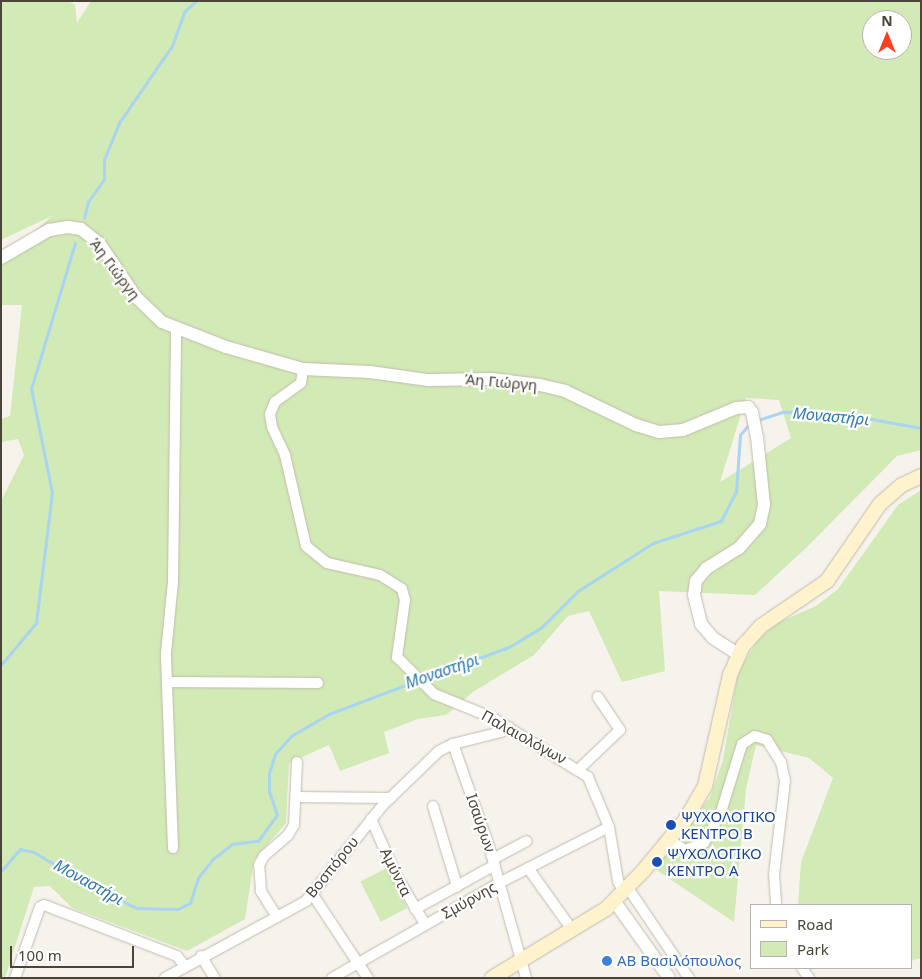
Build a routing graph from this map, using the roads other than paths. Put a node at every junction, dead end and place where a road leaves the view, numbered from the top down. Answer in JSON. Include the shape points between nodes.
{"nodes":[{"id":1,"x":1,"y":258,"type":"edge"},
{"id":2,"x":176,"y":329,"type":"junction"},
{"id":3,"x":303,"y":369,"type":"junction"},
{"id":4,"x":921,"y":476,"type":"edge"},
{"id":5,"x":738,"y":654,"type":"junction"},
{"id":6,"x":168,"y":682,"type":"junction"},
{"id":7,"x":318,"y":683,"type":"dead end"},
{"id":8,"x":598,"y":697,"type":"dead end"},
{"id":9,"x":509,"y":727,"type":"junction"},
{"id":10,"x":452,"y":744,"type":"junction"},
{"id":11,"x":297,"y":762,"type":"dead end"},
{"id":12,"x":579,"y":769,"type":"junction"},
{"id":13,"x":296,"y":796,"type":"junction"},
{"id":14,"x":391,"y":798,"type":"junction"},
{"id":15,"x":433,"y":806,"type":"dead end"},
{"id":16,"x":371,"y":819,"type":"junction"},
{"id":17,"x":609,"y":827,"type":"junction"},
{"id":18,"x":669,"y":840,"type":"junction"},
{"id":19,"x":527,"y":841,"type":"dead end"},
{"id":20,"x":173,"y":848,"type":"dead end"},
{"id":21,"x":494,"y":862,"type":"junction"},
{"id":22,"x":528,"y":868,"type":"junction"},
{"id":23,"x":499,"y":883,"type":"junction"},
{"id":24,"x":457,"y":886,"type":"junction"},
{"id":25,"x":622,"y":894,"type":"junction"},
{"id":26,"x":313,"y":895,"type":"junction"},
{"id":27,"x":776,"y":904,"type":"edge"},
{"id":28,"x":415,"y":909,"type":"junction"},
{"id":29,"x":277,"y":917,"type":"junction"},
{"id":30,"x":425,"y":924,"type":"junction"},
{"id":31,"x":573,"y":931,"type":"junction"},
{"id":32,"x":201,"y":956,"type":"junction"},
{"id":33,"x":523,"y":961,"type":"junction"},
{"id":34,"x":358,"y":962,"type":"junction"},
{"id":35,"x":184,"y":965,"type":"junction"},
{"id":36,"x":15,"y":978,"type":"edge"},
{"id":37,"x":165,"y":978,"type":"edge"},
{"id":38,"x":215,"y":978,"type":"edge"},
{"id":39,"x":332,"y":978,"type":"edge"},
{"id":40,"x":367,"y":978,"type":"edge"},
{"id":41,"x":492,"y":978,"type":"edge"},
{"id":42,"x":526,"y":978,"type":"edge"},
{"id":43,"x":668,"y":978,"type":"edge"},
{"id":44,"x":689,"y":978,"type":"edge"}],
"edges":[{"from":1,"to":2,"type":"street","name":"Άη Γιώργη","via":[[49,230],[68,227],[81,230],[99,243],[142,306]]},
{"from":2,"to":3,"type":"street","name":"Άη Γιώργη"},
{"from":2,"to":6,"type":"street","via":[[173,582],[166,649]]},
{"from":3,"to":5,"type":"street","name":"Άη Γιώργη","via":[[370,372],[428,380],[492,379],[540,385],[566,391],[636,425],[660,432],[693,427],[736,408],[748,407],[757,437],[764,505],[760,524],[739,548],[706,569],[696,581],[694,595],[701,624],[713,638]]},
{"from":3,"to":9,"type":"street","name":"Παλαιολόγων","via":[[301,383],[275,402],[270,414],[272,427],[285,455],[306,546],[315,556],[332,565],[380,575],[397,583],[405,595],[396,653],[400,661],[440,698],[483,713]]},
{"from":4,"to":5,"type":"main road","via":[[902,485],[880,504],[827,581],[761,626]]},
{"from":5,"to":18,"type":"main road","via":[[728,684],[707,780],[691,811]]},
{"from":6,"to":7,"type":"street"},
{"from":6,"to":20,"type":"street"},
{"from":8,"to":12,"type":"street","via":[[620,730]]},
{"from":9,"to":10,"type":"street","via":[[501,732]]},
{"from":9,"to":12,"type":"street","name":"Παλαιολόγων"},
{"from":10,"to":14,"type":"street","name":"Βοσπόρου","via":[[439,752]]},
{"from":10,"to":21,"type":"street","name":"Ισαύρων"},
{"from":11,"to":13,"type":"street"},
{"from":12,"to":17,"type":"street","name":"Παλαιολόγων","via":[[592,782]]},
{"from":13,"to":14,"type":"street"},
{"from":13,"to":29,"type":"street","via":[[292,831],[264,856],[259,865],[260,891]]},
{"from":14,"to":16,"type":"street","name":"Βοσπόρου"},
{"from":15,"to":24,"type":"street"},
{"from":16,"to":26,"type":"street","name":"Βοσπόρου"},
{"from":16,"to":28,"type":"street","name":"Αμύντα"},
{"from":17,"to":22,"type":"street","name":"Σμύρνης"},
{"from":17,"to":25,"type":"street","name":"Παλαιολόγων"},
{"from":18,"to":25,"type":"main road"},
{"from":18,"to":27,"type":"street","via":[[685,850],[704,843],[721,812],[742,744],[755,736],[768,740],[781,762],[785,781],[774,874]]},
{"from":19,"to":21,"type":"street"},
{"from":21,"to":23,"type":"street","name":"Ισαύρων"},
{"from":21,"to":24,"type":"street"},
{"from":22,"to":23,"type":"street","name":"Σμύρνης"},
{"from":22,"to":31,"type":"street"},
{"from":23,"to":30,"type":"street","name":"Σμύρνης"},
{"from":23,"to":33,"type":"street","name":"Ισαύρων"},
{"from":24,"to":28,"type":"street"},
{"from":25,"to":31,"type":"main road"},
{"from":25,"to":43,"type":"street"},
{"from":25,"to":44,"type":"street","name":"Παλαιολόγων"},
{"from":26,"to":29,"type":"street","name":"Βοσπόρου"},
{"from":26,"to":34,"type":"street"},
{"from":28,"to":30,"type":"street","name":"Αμύντα"},
{"from":29,"to":32,"type":"street","name":"Βοσπόρου"},
{"from":30,"to":34,"type":"street","name":"Σμύρνης"},
{"from":31,"to":33,"type":"main road"},
{"from":32,"to":35,"type":"street","name":"Βοσπόρου"},
{"from":32,"to":38,"type":"street"},
{"from":33,"to":41,"type":"main road"},
{"from":33,"to":42,"type":"street","name":"Ισαύρων"},
{"from":34,"to":39,"type":"street","name":"Σμύρνης"},
{"from":34,"to":40,"type":"street"},
{"from":35,"to":36,"type":"street","via":[[177,956],[44,905],[40,907]]},
{"from":35,"to":37,"type":"street","name":"Βοσπόρου"}]}
